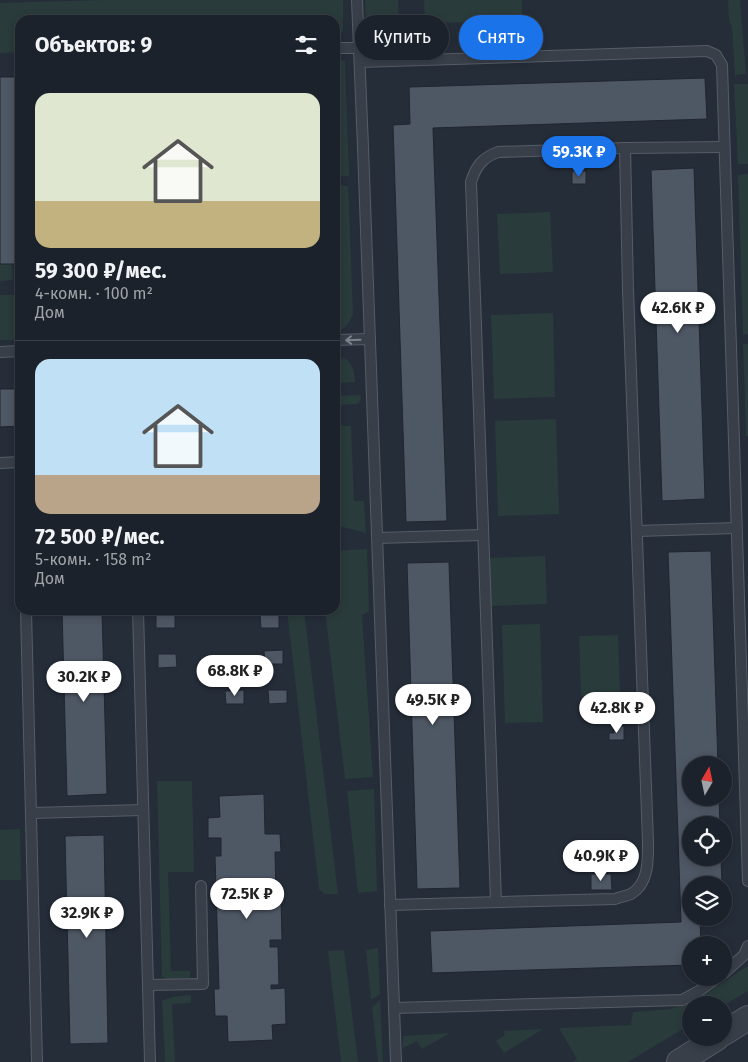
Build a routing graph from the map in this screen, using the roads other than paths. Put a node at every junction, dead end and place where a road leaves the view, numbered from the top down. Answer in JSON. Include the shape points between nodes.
{"nodes":[{"id":1,"x":357,"y":0,"type":"edge"},
{"id":2,"x":358,"y":15,"type":"edge"},
{"id":3,"x":340,"y":48,"type":"edge"},
{"id":4,"x":355,"y":48,"type":"edge"},
{"id":5,"x":360,"y":62,"type":"joint"},
{"id":6,"x":724,"y":147,"type":"junction"},
{"id":7,"x":625,"y":148,"type":"junction"},
{"id":8,"x":370,"y":339,"type":"junction"},
{"id":9,"x":340,"y":340,"type":"edge"},
{"id":10,"x":15,"y":351,"type":"edge"},
{"id":11,"x":0,"y":352,"type":"edge"},
{"id":12,"x":15,"y":462,"type":"edge"},
{"id":13,"x":0,"y":463,"type":"edge"},
{"id":14,"x":736,"y":528,"type":"junction"},
{"id":15,"x":637,"y":531,"type":"junction"},
{"id":16,"x":483,"y":535,"type":"junction"},
{"id":17,"x":377,"y":538,"type":"junction"},
{"id":18,"x":26,"y":615,"type":"edge"},
{"id":19,"x":138,"y":615,"type":"edge"},
{"id":20,"x":143,"y":810,"type":"junction"},
{"id":21,"x":31,"y":813,"type":"junction"},
{"id":22,"x":748,"y":881,"type":"edge"},
{"id":23,"x":201,"y":886,"type":"dead end"},
{"id":24,"x":496,"y":902,"type":"junction"},
{"id":25,"x":390,"y":905,"type":"junction"},
{"id":26,"x":748,"y":946,"type":"edge"},
{"id":27,"x":732,"y":966,"type":"edge"},
{"id":28,"x":148,"y":985,"type":"junction"},
{"id":29,"x":707,"y":986,"type":"edge"},
{"id":30,"x":394,"y":1008,"type":"junction"},
{"id":31,"x":748,"y":1018,"type":"edge"},
{"id":32,"x":732,"y":1028,"type":"edge"},
{"id":33,"x":704,"y":1046,"type":"edge"},
{"id":34,"x":37,"y":1062,"type":"edge"},
{"id":35,"x":150,"y":1062,"type":"edge"},
{"id":36,"x":396,"y":1062,"type":"edge"},
{"id":37,"x":679,"y":1062,"type":"edge"}],
"edges":[{"from":1,"to":2,"type":"lane"},
{"from":3,"to":4,"type":"lane"},
{"from":5,"to":6,"type":"lane","via":[[707,51],[716,54],[722,65]]},
{"from":5,"to":8,"type":"lane"},
{"from":6,"to":7,"type":"lane"},
{"from":6,"to":14,"type":"lane"},
{"from":7,"to":15,"type":"lane"},
{"from":7,"to":16,"type":"lane","via":[[498,152],[487,156],[474,172],[471,182]]},
{"from":8,"to":9,"type":"lane","one_way":true},
{"from":8,"to":17,"type":"lane"},
{"from":10,"to":11,"type":"lane"},
{"from":12,"to":13,"type":"lane"},
{"from":14,"to":15,"type":"lane"},
{"from":14,"to":22,"type":"lane"},
{"from":15,"to":24,"type":"lane","via":[[648,863],[645,877],[639,888],[615,899]]},
{"from":16,"to":17,"type":"lane"},
{"from":16,"to":24,"type":"lane"},
{"from":17,"to":25,"type":"lane"},
{"from":18,"to":21,"type":"lane"},
{"from":19,"to":20,"type":"lane"},
{"from":20,"to":21,"type":"lane"},
{"from":20,"to":28,"type":"lane"},
{"from":21,"to":34,"type":"lane"},
{"from":23,"to":28,"type":"lane","via":[[204,984]]},
{"from":24,"to":25,"type":"lane"},
{"from":25,"to":30,"type":"lane"},
{"from":26,"to":27,"type":"lane","via":[[744,955]]},
{"from":28,"to":35,"type":"lane"},
{"from":29,"to":30,"type":"lane","via":[[682,1000]]},
{"from":30,"to":36,"type":"lane"},
{"from":31,"to":32,"type":"street"},
{"from":33,"to":37,"type":"street"}]}
